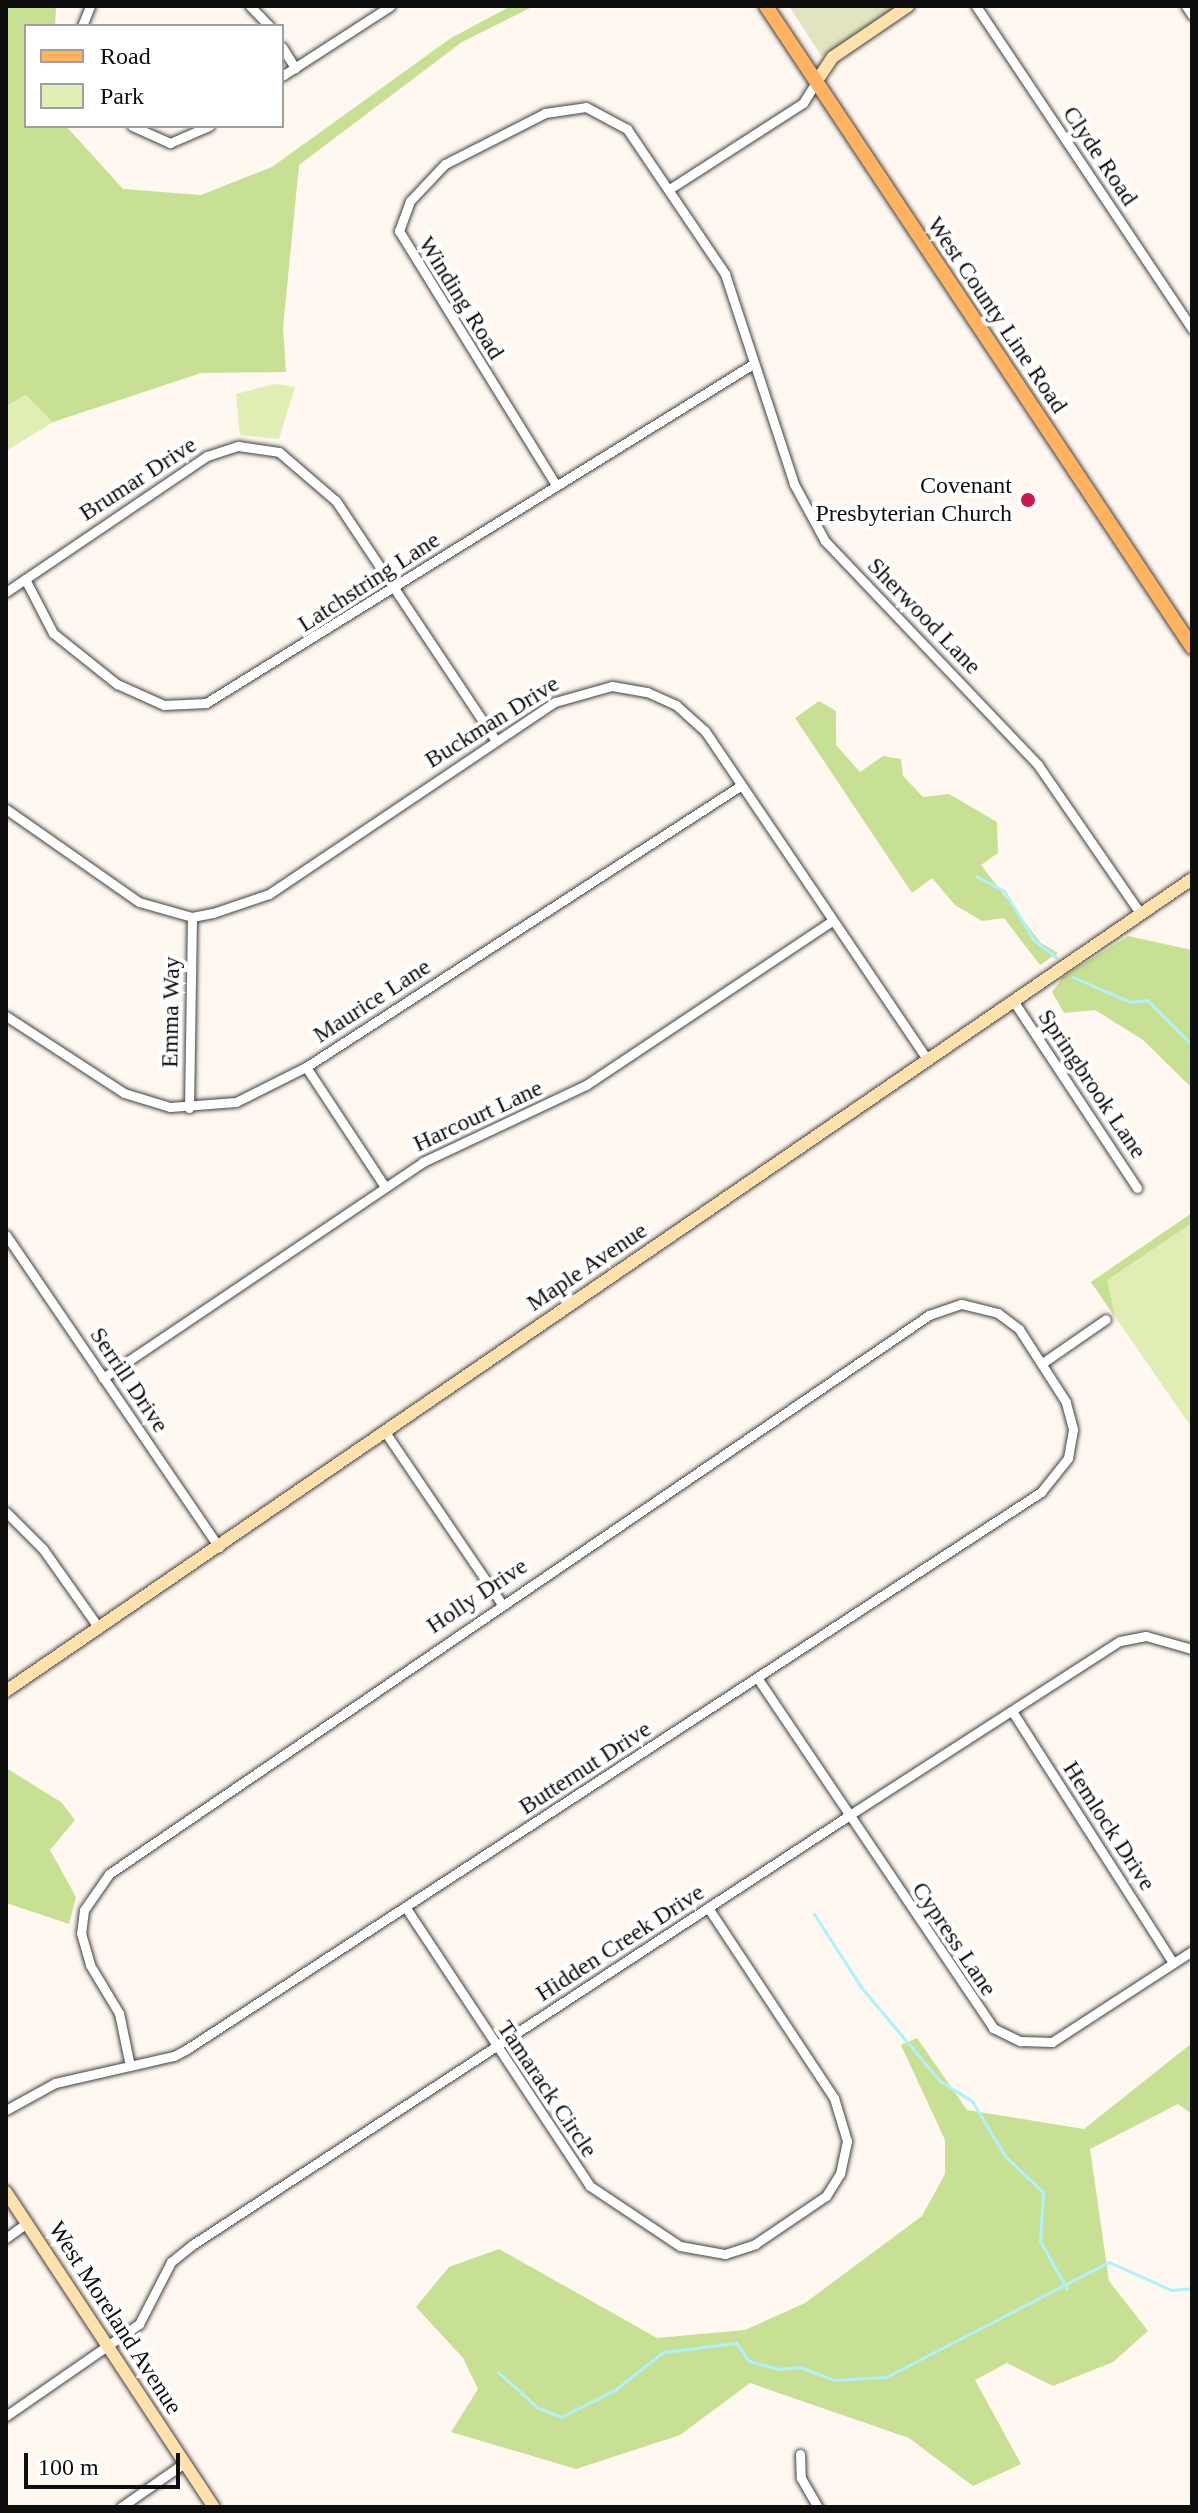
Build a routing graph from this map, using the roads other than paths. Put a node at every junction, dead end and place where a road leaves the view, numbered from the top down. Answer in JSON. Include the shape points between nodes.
{"nodes":[{"id":1,"x":250,"y":6,"type":"edge"},
{"id":2,"x":390,"y":6,"type":"edge"},
{"id":3,"x":766,"y":6,"type":"edge"},
{"id":4,"x":908,"y":6,"type":"edge"},
{"id":5,"x":976,"y":6,"type":"edge"},
{"id":6,"x":1186,"y":6,"type":"edge"},
{"id":7,"x":1192,"y":15,"type":"edge"},
{"id":8,"x":267,"y":24,"type":"edge"},
{"id":9,"x":284,"y":50,"type":"edge"},
{"id":10,"x":295,"y":68,"type":"junction"},
{"id":11,"x":284,"y":75,"type":"edge"},
{"id":12,"x":816,"y":82,"type":"junction"},
{"id":13,"x":136,"y":128,"type":"edge"},
{"id":14,"x":204,"y":128,"type":"edge"},
{"id":15,"x":671,"y":188,"type":"junction"},
{"id":16,"x":1192,"y":329,"type":"edge"},
{"id":17,"x":753,"y":364,"type":"junction"},
{"id":18,"x":556,"y":485,"type":"junction"},
{"id":19,"x":25,"y":579,"type":"junction"},
{"id":20,"x":395,"y":591,"type":"junction"},
{"id":21,"x":6,"y":592,"type":"edge"},
{"id":22,"x":1191,"y":642,"type":"edge"},
{"id":23,"x":496,"y":741,"type":"junction"},
{"id":24,"x":740,"y":786,"type":"junction"},
{"id":25,"x":6,"y":809,"type":"edge"},
{"id":26,"x":1192,"y":879,"type":"edge"},
{"id":27,"x":1140,"y":913,"type":"junction"},
{"id":28,"x":192,"y":917,"type":"junction"},
{"id":29,"x":832,"y":921,"type":"junction"},
{"id":30,"x":1014,"y":1002,"type":"junction"},
{"id":31,"x":6,"y":1016,"type":"edge"},
{"id":32,"x":928,"y":1060,"type":"junction"},
{"id":33,"x":306,"y":1067,"type":"junction"},
{"id":34,"x":189,"y":1108,"type":"junction"},
{"id":35,"x":385,"y":1187,"type":"junction"},
{"id":36,"x":1137,"y":1188,"type":"dead end"},
{"id":37,"x":6,"y":1235,"type":"edge"},
{"id":38,"x":1106,"y":1319,"type":"dead end"},
{"id":39,"x":1044,"y":1362,"type":"junction"},
{"id":40,"x":103,"y":1378,"type":"junction"},
{"id":41,"x":385,"y":1432,"type":"junction"},
{"id":42,"x":6,"y":1512,"type":"edge"},
{"id":43,"x":219,"y":1547,"type":"junction"},
{"id":44,"x":501,"y":1603,"type":"junction"},
{"id":45,"x":99,"y":1628,"type":"junction"},
{"id":46,"x":1192,"y":1649,"type":"edge"},
{"id":47,"x":758,"y":1679,"type":"junction"},
{"id":48,"x":6,"y":1691,"type":"edge"},
{"id":49,"x":1012,"y":1711,"type":"junction"},
{"id":50,"x":848,"y":1816,"type":"junction"},
{"id":51,"x":406,"y":1908,"type":"junction"},
{"id":52,"x":709,"y":1909,"type":"junction"},
{"id":53,"x":1192,"y":1951,"type":"edge"},
{"id":54,"x":1173,"y":1963,"type":"junction"},
{"id":55,"x":494,"y":2047,"type":"junction"},
{"id":56,"x":130,"y":2066,"type":"junction"},
{"id":57,"x":6,"y":2110,"type":"edge"},
{"id":58,"x":6,"y":2192,"type":"edge"},
{"id":59,"x":27,"y":2223,"type":"junction"},
{"id":60,"x":6,"y":2238,"type":"edge"},
{"id":61,"x":111,"y":2350,"type":"junction"},
{"id":62,"x":6,"y":2416,"type":"edge"},
{"id":63,"x":800,"y":2454,"type":"dead end"},
{"id":64,"x":184,"y":2463,"type":"junction"},
{"id":65,"x":121,"y":2507,"type":"edge"},
{"id":66,"x":214,"y":2507,"type":"edge"},
{"id":67,"x":818,"y":2507,"type":"edge"}],
"edges":[{"from":1,"to":8,"type":"street"},
{"from":2,"to":10,"type":"street"},
{"from":3,"to":12,"type":"main road","name":"West County Line Road"},
{"from":4,"to":12,"type":"street","via":[[833,57]]},
{"from":5,"to":16,"type":"street","name":"Clyde Road"},
{"from":6,"to":7,"type":"street"},
{"from":9,"to":10,"type":"street"},
{"from":10,"to":11,"type":"street"},
{"from":12,"to":15,"type":"street","via":[[803,103]]},
{"from":12,"to":22,"type":"main road","name":"West County Line Road"},
{"from":13,"to":14,"type":"street","via":[[170,143]]},
{"from":15,"to":17,"type":"street","name":"Sherwood Lane","via":[[725,274]]},
{"from":15,"to":18,"type":"street","name":"Winding Road","via":[[618,120],[572,107],[491,136],[445,164],[403,217],[404,249]]},
{"from":17,"to":18,"type":"street","name":"Latchstring Lane"},
{"from":17,"to":27,"type":"street","name":"Sherwood Lane","via":[[794,484],[825,541],[1038,765]]},
{"from":18,"to":20,"type":"street","name":"Latchstring Lane"},
{"from":19,"to":20,"type":"street","name":"Latchstring Lane","via":[[61,642],[137,696],[176,707],[230,694]]},
{"from":19,"to":20,"type":"street","name":"Brumar Drive","via":[[207,456],[238,446],[279,452],[303,466],[336,501]]},
{"from":19,"to":21,"type":"street","name":"Brumar Drive"},
{"from":20,"to":23,"type":"street","name":"Brumar Drive"},
{"from":23,"to":24,"type":"street","name":"Buckman Drive","via":[[578,692],[629,687],[690,717]]},
{"from":23,"to":28,"type":"street","name":"Buckman Drive","via":[[269,894]]},
{"from":24,"to":29,"type":"street","name":"Buckman Drive"},
{"from":24,"to":33,"type":"street","name":"Maurice Lane"},
{"from":25,"to":28,"type":"street","via":[[124,893]]},
{"from":26,"to":27,"type":"street","name":"Maple Avenue"},
{"from":27,"to":30,"type":"street","name":"Maple Avenue"},
{"from":28,"to":34,"type":"street","name":"Emma Way"},
{"from":29,"to":32,"type":"street","name":"Buckman Drive"},
{"from":29,"to":35,"type":"street","name":"Harcourt Lane","via":[[586,1085]]},
{"from":30,"to":32,"type":"street","name":"Maple Avenue"},
{"from":30,"to":36,"type":"street","name":"Springbrook Lane"},
{"from":31,"to":34,"type":"street","name":"Maurice Lane","via":[[105,1084]]},
{"from":32,"to":41,"type":"street","name":"Maple Avenue"},
{"from":33,"to":34,"type":"street","name":"Maurice Lane","via":[[236,1102]]},
{"from":33,"to":35,"type":"street"},
{"from":35,"to":40,"type":"street","name":"Harcourt Lane"},
{"from":37,"to":40,"type":"street","name":"Serrill Drive"},
{"from":38,"to":39,"type":"street"},
{"from":39,"to":44,"type":"street","name":"Holly Drive","via":[[998,1313],[961,1304],[939,1309]]},
{"from":39,"to":47,"type":"street","name":"Butternut Drive","via":[[1073,1429],[1068,1458],[1053,1479]]},
{"from":40,"to":43,"type":"street","name":"Serrill Drive"},
{"from":41,"to":43,"type":"street","name":"Maple Avenue"},
{"from":41,"to":44,"type":"street"},
{"from":42,"to":45,"type":"street","via":[[43,1549]]},
{"from":43,"to":45,"type":"street","name":"Maple Avenue"},
{"from":44,"to":56,"type":"street","name":"Holly Drive","via":[[99,1884],[81,1918],[83,1948],[119,2013]]},
{"from":45,"to":48,"type":"street","name":"Maple Avenue"},
{"from":46,"to":49,"type":"street","name":"Hidden Creek Drive","via":[[1146,1636],[1120,1641]]},
{"from":47,"to":50,"type":"street","name":"Cypress Lane"},
{"from":47,"to":51,"type":"street","name":"Butternut Drive"},
{"from":49,"to":50,"type":"street","name":"Hidden Creek Drive"},
{"from":49,"to":54,"type":"street","name":"Hemlock Drive"},
{"from":50,"to":52,"type":"street","name":"Hidden Creek Drive"},
{"from":50,"to":54,"type":"street","name":"Cypress Lane","via":[[973,2007],[1005,2036],[1052,2042],[1069,2035]]},
{"from":51,"to":55,"type":"street","name":"Tamarack Circle"},
{"from":51,"to":56,"type":"street","name":"Butternut Drive","via":[[187,2049]]},
{"from":52,"to":55,"type":"street","name":"Hidden Creek Drive"},
{"from":52,"to":55,"type":"street","name":"Tamarack Circle","via":[[834,2098],[846,2130],[844,2163],[826,2196],[755,2244],[725,2254],[689,2250],[590,2186]]},
{"from":53,"to":54,"type":"street","name":"Cypress Lane"},
{"from":55,"to":61,"type":"street","name":"Hidden Creek Drive","via":[[192,2245],[171,2262],[146,2317]]},
{"from":56,"to":57,"type":"street","name":"Butternut Drive","via":[[55,2083]]},
{"from":58,"to":59,"type":"street","name":"West Moreland Avenue"},
{"from":59,"to":60,"type":"street"},
{"from":59,"to":61,"type":"street","name":"West Moreland Avenue"},
{"from":61,"to":62,"type":"street","name":"Hidden Creek Drive"},
{"from":61,"to":64,"type":"street","name":"West Moreland Avenue"},
{"from":63,"to":67,"type":"street","via":[[801,2478]]},
{"from":64,"to":65,"type":"street"},
{"from":64,"to":66,"type":"street","name":"West Moreland Avenue"}]}
